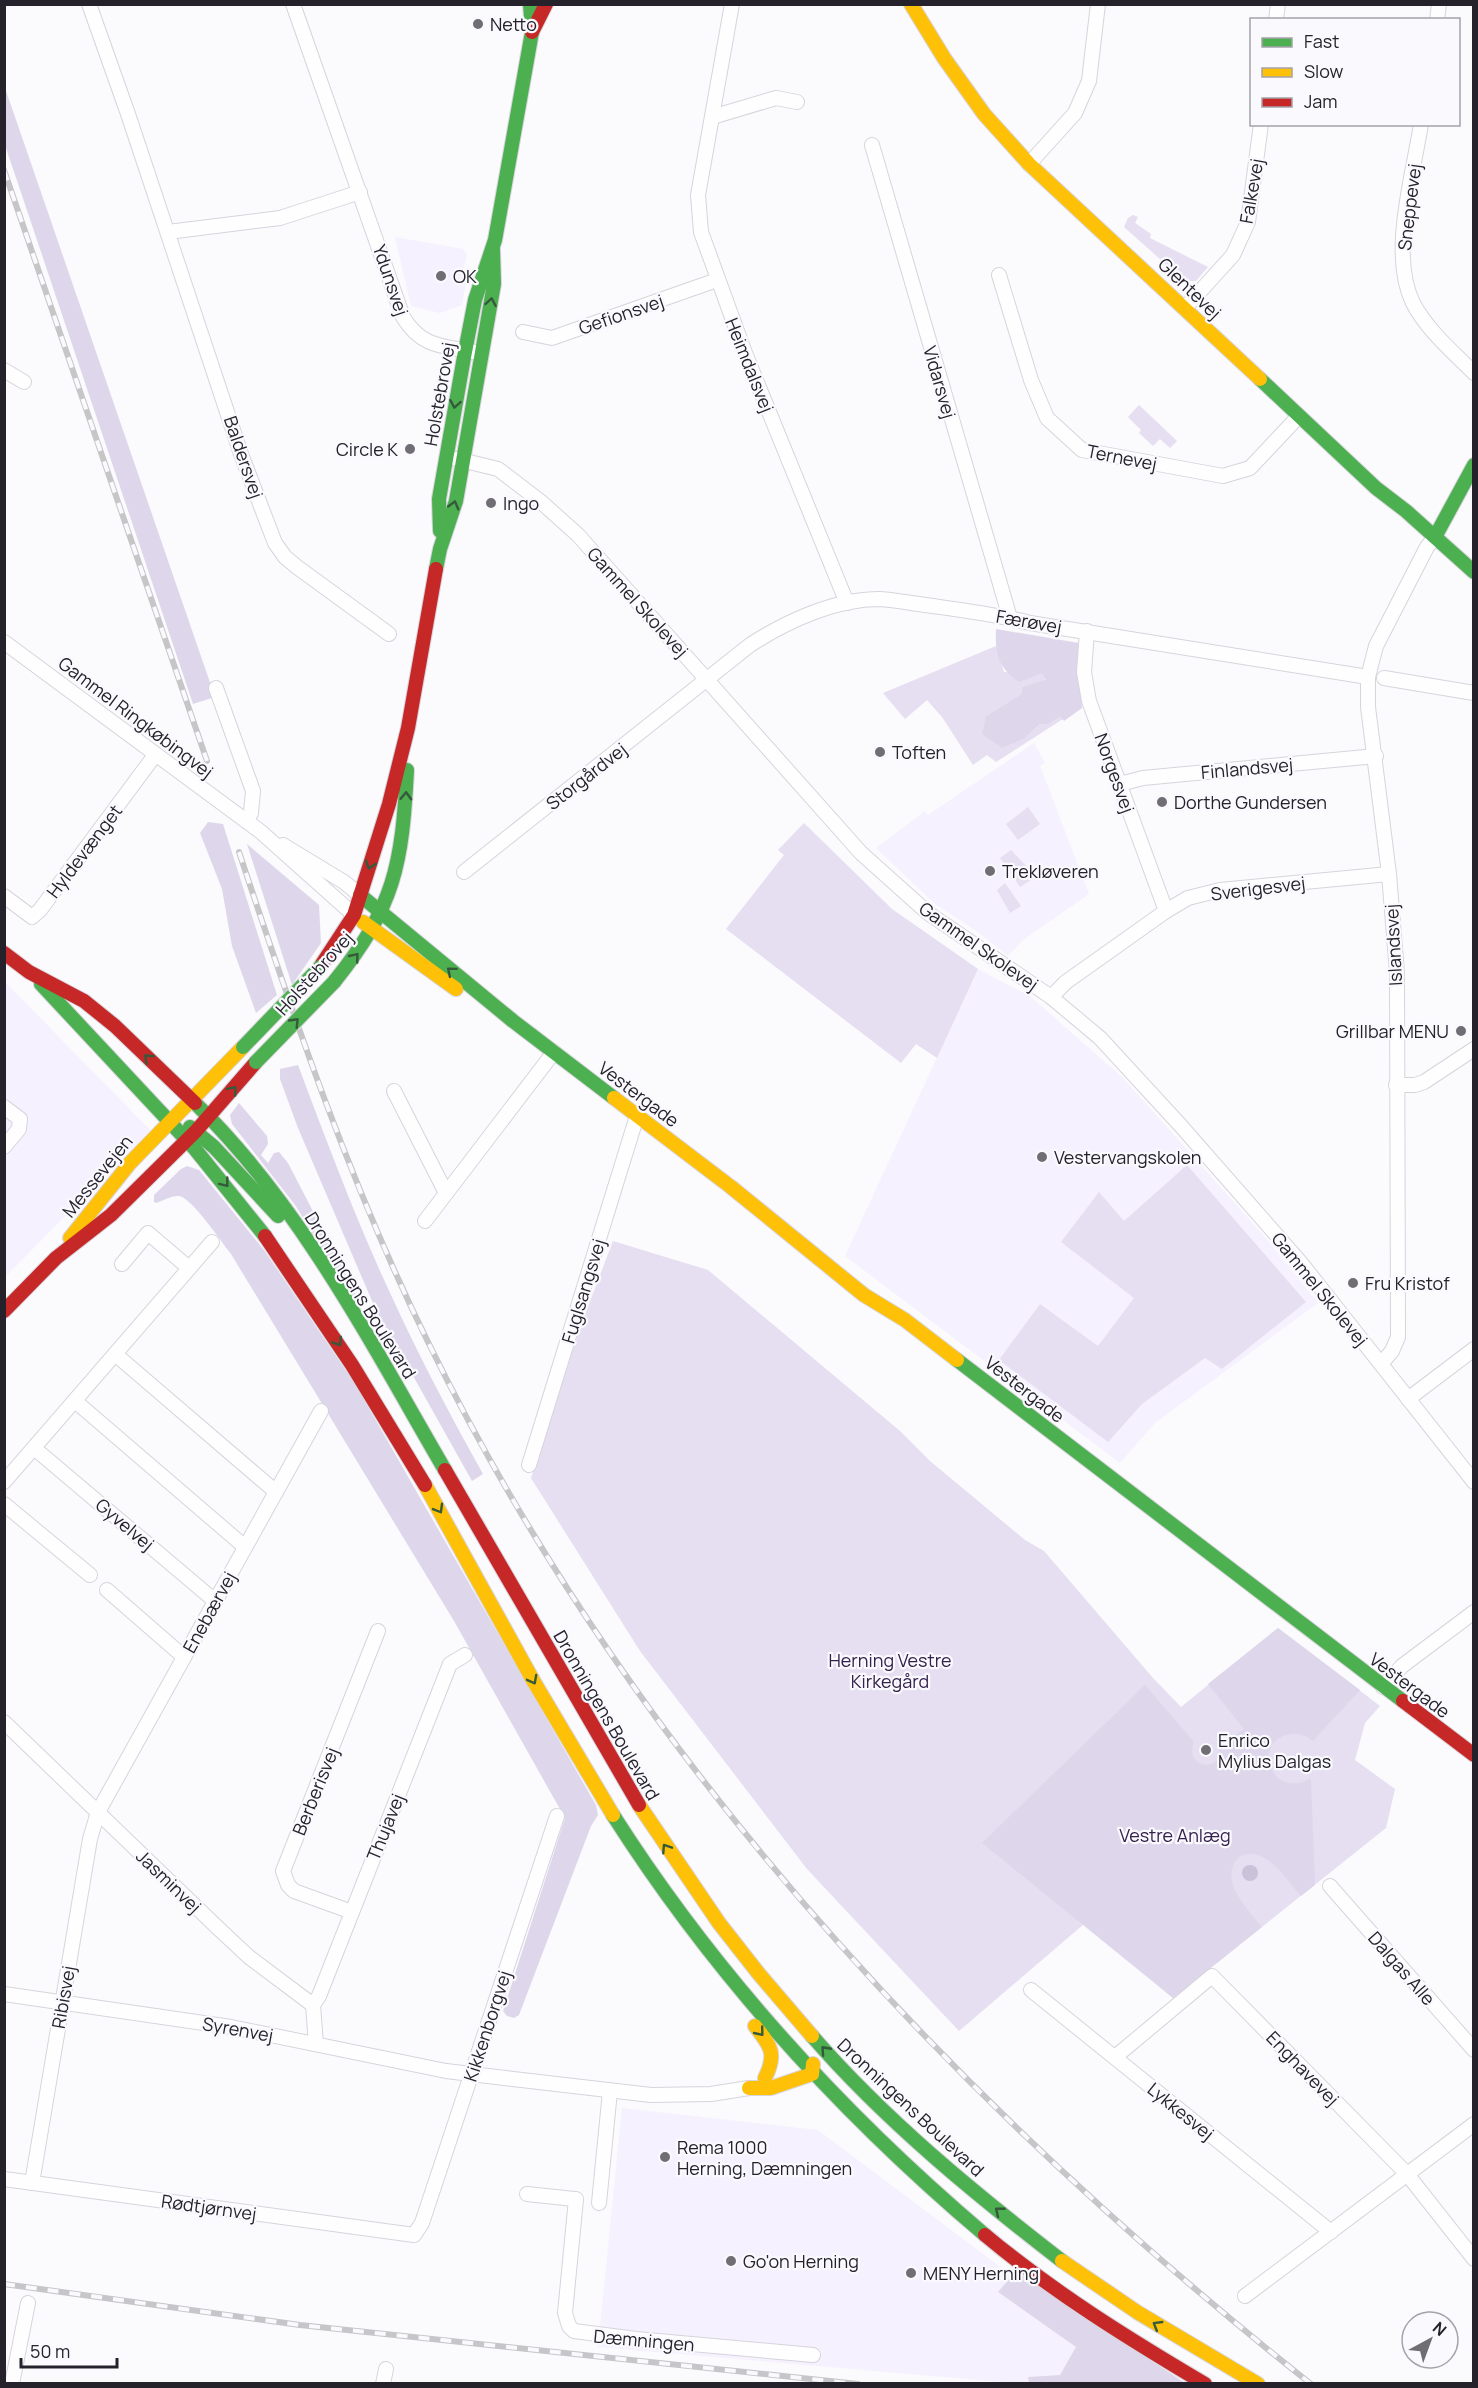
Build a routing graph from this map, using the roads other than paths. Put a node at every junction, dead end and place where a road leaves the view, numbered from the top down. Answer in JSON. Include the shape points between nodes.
{"nodes":[{"id":1,"x":89,"y":4,"type":"edge"},
{"id":2,"x":293,"y":4,"type":"edge"},
{"id":3,"x":530,"y":4,"type":"edge"},
{"id":4,"x":546,"y":4,"type":"edge"},
{"id":5,"x":732,"y":4,"type":"edge"},
{"id":6,"x":911,"y":4,"type":"edge"},
{"id":7,"x":1098,"y":4,"type":"edge"},
{"id":8,"x":532,"y":32,"type":"junction"},
{"id":9,"x":796,"y":102,"type":"dead end"},
{"id":10,"x":712,"y":117,"type":"junction"},
{"id":11,"x":1261,"y":126,"type":"edge"},
{"id":12,"x":1421,"y":126,"type":"edge"},
{"id":13,"x":872,"y":145,"type":"dead end"},
{"id":14,"x":1029,"y":164,"type":"junction"},
{"id":15,"x":360,"y":192,"type":"junction"},
{"id":16,"x":168,"y":232,"type":"junction"},
{"id":17,"x":493,"y":249,"type":"junction"},
{"id":18,"x":999,"y":276,"type":"dead end"},
{"id":19,"x":717,"y":280,"type":"junction"},
{"id":20,"x":1185,"y":308,"type":"junction"},
{"id":21,"x":524,"y":332,"type":"dead end"},
{"id":22,"x":465,"y":350,"type":"junction"},
{"id":23,"x":481,"y":353,"type":"junction"},
{"id":24,"x":4,"y":370,"type":"edge"},
{"id":25,"x":1473,"y":373,"type":"edge"},
{"id":26,"x":24,"y":382,"type":"dead end"},
{"id":27,"x":1299,"y":416,"type":"junction"},
{"id":28,"x":446,"y":458,"type":"junction"},
{"id":29,"x":463,"y":459,"type":"junction"},
{"id":30,"x":1473,"y":465,"type":"edge"},
{"id":31,"x":1435,"y":537,"type":"junction"},
{"id":32,"x":440,"y":549,"type":"junction"},
{"id":33,"x":1473,"y":573,"type":"edge"},
{"id":34,"x":848,"y":603,"type":"junction"},
{"id":35,"x":1010,"y":618,"type":"junction"},
{"id":36,"x":1087,"y":632,"type":"junction"},
{"id":37,"x":389,"y":634,"type":"dead end"},
{"id":38,"x":4,"y":642,"type":"edge"},
{"id":39,"x":1368,"y":677,"type":"junction"},
{"id":40,"x":707,"y":678,"type":"junction"},
{"id":41,"x":1384,"y":678,"type":"dead end"},
{"id":42,"x":216,"y":688,"type":"dead end"},
{"id":43,"x":1473,"y":693,"type":"edge"},
{"id":44,"x":408,"y":728,"type":"junction"},
{"id":45,"x":155,"y":755,"type":"junction"},
{"id":46,"x":1376,"y":756,"type":"junction"},
{"id":47,"x":1120,"y":784,"type":"junction"},
{"id":48,"x":246,"y":821,"type":"junction"},
{"id":49,"x":261,"y":832,"type":"junction"},
{"id":50,"x":464,"y":872,"type":"dead end"},
{"id":51,"x":1389,"y":874,"type":"junction"},
{"id":52,"x":4,"y":896,"type":"edge"},
{"id":53,"x":364,"y":898,"type":"junction"},
{"id":54,"x":1166,"y":911,"type":"junction"},
{"id":55,"x":382,"y":914,"type":"junction"},
{"id":56,"x":354,"y":915,"type":"junction"},
{"id":57,"x":374,"y":930,"type":"junction"},
{"id":58,"x":4,"y":953,"type":"edge"},
{"id":59,"x":29,"y":972,"type":"junction"},
{"id":60,"x":1051,"y":997,"type":"junction"},
{"id":61,"x":71,"y":1016,"type":"junction"},
{"id":62,"x":513,"y":1022,"type":"junction"},
{"id":63,"x":1473,"y":1049,"type":"edge"},
{"id":64,"x":554,"y":1052,"type":"junction"},
{"id":65,"x":1396,"y":1085,"type":"junction"},
{"id":66,"x":394,"y":1091,"type":"dead end"},
{"id":67,"x":4,"y":1107,"type":"edge"},
{"id":68,"x":186,"y":1116,"type":"junction"},
{"id":69,"x":637,"y":1116,"type":"junction"},
{"id":70,"x":4,"y":1147,"type":"edge"},
{"id":71,"x":446,"y":1193,"type":"junction"},
{"id":72,"x":425,"y":1221,"type":"dead end"},
{"id":73,"x":212,"y":1242,"type":"dead end"},
{"id":74,"x":56,"y":1258,"type":"junction"},
{"id":75,"x":122,"y":1264,"type":"dead end"},
{"id":76,"x":189,"y":1268,"type":"junction"},
{"id":77,"x":4,"y":1311,"type":"edge"},
{"id":78,"x":1473,"y":1349,"type":"edge"},
{"id":79,"x":115,"y":1354,"type":"junction"},
{"id":80,"x":1381,"y":1364,"type":"junction"},
{"id":81,"x":1408,"y":1399,"type":"junction"},
{"id":82,"x":75,"y":1401,"type":"junction"},
{"id":83,"x":321,"y":1411,"type":"dead end"},
{"id":84,"x":34,"y":1448,"type":"junction"},
{"id":85,"x":529,"y":1465,"type":"dead end"},
{"id":86,"x":4,"y":1482,"type":"edge"},
{"id":87,"x":1473,"y":1482,"type":"edge"},
{"id":88,"x":276,"y":1492,"type":"junction"},
{"id":89,"x":4,"y":1504,"type":"edge"},
{"id":90,"x":245,"y":1547,"type":"junction"},
{"id":91,"x":90,"y":1575,"type":"dead end"},
{"id":92,"x":107,"y":1590,"type":"dead end"},
{"id":93,"x":215,"y":1601,"type":"junction"},
{"id":94,"x":1473,"y":1612,"type":"edge"},
{"id":95,"x":378,"y":1631,"type":"dead end"},
{"id":96,"x":465,"y":1655,"type":"dead end"},
{"id":97,"x":184,"y":1657,"type":"junction"},
{"id":98,"x":1383,"y":1686,"type":"junction"},
{"id":99,"x":4,"y":1722,"type":"edge"},
{"id":100,"x":1473,"y":1755,"type":"edge"},
{"id":101,"x":98,"y":1812,"type":"junction"},
{"id":102,"x":557,"y":1816,"type":"dead end"},
{"id":103,"x":679,"y":1868,"type":"junction"},
{"id":104,"x":1330,"y":1886,"type":"dead end"},
{"id":105,"x":352,"y":1912,"type":"junction"},
{"id":106,"x":737,"y":1987,"type":"junction"},
{"id":107,"x":1031,"y":1990,"type":"dead end"},
{"id":108,"x":4,"y":1994,"type":"edge"},
{"id":109,"x":62,"y":2002,"type":"junction"},
{"id":110,"x":313,"y":2005,"type":"junction"},
{"id":111,"x":316,"y":2044,"type":"junction"},
{"id":112,"x":1473,"y":2050,"type":"edge"},
{"id":113,"x":1115,"y":2058,"type":"junction"},
{"id":114,"x":809,"y":2067,"type":"junction"},
{"id":115,"x":471,"y":2074,"type":"junction"},
{"id":116,"x":765,"y":2078,"type":"junction"},
{"id":117,"x":749,"y":2088,"type":"junction"},
{"id":118,"x":610,"y":2091,"type":"junction"},
{"id":119,"x":1473,"y":2124,"type":"edge"},
{"id":120,"x":908,"y":2132,"type":"junction"},
{"id":121,"x":1407,"y":2174,"type":"junction"},
{"id":122,"x":4,"y":2179,"type":"edge"},
{"id":123,"x":32,"y":2183,"type":"junction"},
{"id":124,"x":527,"y":2194,"type":"dead end"},
{"id":125,"x":599,"y":2203,"type":"dead end"},
{"id":126,"x":1331,"y":2232,"type":"junction"},
{"id":127,"x":414,"y":2235,"type":"joint"},
{"id":128,"x":1473,"y":2259,"type":"edge"},
{"id":129,"x":1245,"y":2296,"type":"dead end"},
{"id":130,"x":28,"y":2303,"type":"dead end"},
{"id":131,"x":813,"y":2355,"type":"dead end"},
{"id":132,"x":386,"y":2369,"type":"dead end"},
{"id":133,"x":12,"y":2384,"type":"edge"},
{"id":134,"x":383,"y":2384,"type":"edge"},
{"id":135,"x":1205,"y":2384,"type":"edge"},
{"id":136,"x":1258,"y":2384,"type":"edge"}],
"edges":[{"from":1,"to":16,"type":"street","name":"Baldersvej"},
{"from":2,"to":15,"type":"street","name":"Ydunsvej"},
{"from":3,"to":8,"type":"main road","name":"Holstebrovej"},
{"from":4,"to":8,"type":"main road","name":"Holstebrovej"},
{"from":5,"to":10,"type":"street","name":"Heimdalsvej"},
{"from":6,"to":14,"type":"main road","name":"Glentevej","via":[[984,114]]},
{"from":7,"to":14,"type":"street","via":[[1089,81],[1075,112]]},
{"from":8,"to":17,"type":"main road","name":"Holstebrovej"},
{"from":9,"to":10,"type":"street","via":[[776,98]]},
{"from":10,"to":19,"type":"street","name":"Heimdalsvej","via":[[698,195],[701,232]]},
{"from":11,"to":20,"type":"street","name":"Falkevej","via":[[1248,222],[1233,255]]},
{"from":12,"to":25,"type":"street","name":"Sneppevej","via":[[1405,222],[1403,266],[1413,302],[1434,332]]},
{"from":13,"to":35,"type":"street","name":"Vidarsvej"},
{"from":14,"to":20,"type":"main road","name":"Glentevej"},
{"from":15,"to":16,"type":"street","via":[[280,218]]},
{"from":15,"to":22,"type":"street","name":"Ydunsvej","via":[[410,329],[424,341]]},
{"from":16,"to":37,"type":"street","name":"Baldersvej","via":[[241,454],[275,543],[297,567]]},
{"from":17,"to":22,"type":"main road","name":"Holstebrovej","via":[[475,300]]},
{"from":23,"to":17,"type":"main road","name":"Holstebrovej","one_way":true,"via":[[494,284]]},
{"from":18,"to":27,"type":"street","name":"Ternevej","via":[[1047,418],[1082,450],[1223,476],[1250,468]]},
{"from":19,"to":21,"type":"street","name":"Gefionsvej","via":[[552,338]]},
{"from":19,"to":34,"type":"street","name":"Heimdalsvej"},
{"from":20,"to":27,"type":"main road","name":"Glentevej"},
{"from":22,"to":23,"type":"street","name":"Ydunsvej"},
{"from":22,"to":28,"type":"main road","name":"Holstebrovej","one_way":true},
{"from":23,"to":29,"type":"main road","name":"Holstebrovej"},
{"from":24,"to":26,"type":"street"},
{"from":27,"to":31,"type":"main road","name":"Glentevej"},
{"from":28,"to":29,"type":"street","name":"Gammel Skolevej"},
{"from":28,"to":32,"type":"main road","name":"Holstebrovej","via":[[439,499]]},
{"from":32,"to":29,"type":"main road","name":"Holstebrovej","one_way":true,"via":[[456,501]]},
{"from":29,"to":40,"type":"street","name":"Gammel Skolevej","via":[[498,469],[578,535]]},
{"from":30,"to":31,"type":"main road"},
{"from":31,"to":33,"type":"main road","name":"Glentevej"},
{"from":31,"to":39,"type":"street","name":"Islandsvej","via":[[1376,646]]},
{"from":32,"to":44,"type":"main road","name":"Holstebrovej"},
{"from":34,"to":35,"type":"street","name":"Færøvej","via":[[879,599]]},
{"from":34,"to":40,"type":"street","name":"Færøvej","via":[[808,614],[766,634]]},
{"from":35,"to":36,"type":"street","name":"Færøvej"},
{"from":36,"to":39,"type":"street","name":"Færøvej"},
{"from":36,"to":47,"type":"street","name":"Norgesvej","via":[[1084,672],[1089,701]]},
{"from":38,"to":45,"type":"street","name":"Gammel Ringkøbingvej"},
{"from":39,"to":46,"type":"street","name":"Islandsvej","via":[[1368,707]]},
{"from":40,"to":50,"type":"street","name":"Storgårdvej"},
{"from":40,"to":60,"type":"street","name":"Gammel Skolevej","via":[[844,836],[885,876],[928,913]]},
{"from":41,"to":43,"type":"street"},
{"from":42,"to":48,"type":"street","name":"Gammel Ringkøbingvej","via":[[253,791]]},
{"from":44,"to":53,"type":"main road","name":"Holstebrovej","one_way":true},
{"from":55,"to":44,"type":"main road","name":"Holstebrovej","one_way":true,"via":[[400,860],[405,830]]},
{"from":45,"to":48,"type":"street","name":"Gammel Ringkøbingvej"},
{"from":45,"to":52,"type":"street","name":"Hyldevænget","via":[[40,910],[32,917]]},
{"from":46,"to":47,"type":"street","name":"Finlandsvej","via":[[1143,778]]},
{"from":46,"to":51,"type":"street","name":"Islandsvej"},
{"from":47,"to":54,"type":"street","name":"Norgesvej"},
{"from":48,"to":49,"type":"street","name":"Gammel Ringkøbingvej"},
{"from":49,"to":53,"type":"street","name":"Gammel Ringkøbingvej"},
{"from":49,"to":56,"type":"street","name":"Gammel Ringkøbingvej"},
{"from":51,"to":54,"type":"street","name":"Sverigesvej","via":[[1220,890],[1188,898]]},
{"from":51,"to":65,"type":"street","name":"Islandsvej","via":[[1397,973]]},
{"from":53,"to":55,"type":"main road","name":"Gammel Ringkøbingvej"},
{"from":53,"to":56,"type":"main road","name":"Holstebrovej"},
{"from":53,"to":57,"type":"main road"},
{"from":54,"to":60,"type":"street","name":"Sverigesvej","via":[[1066,982]]},
{"from":55,"to":57,"type":"main road","name":"Holstebrovej"},
{"from":62,"to":55,"type":"main road","name":"Vestergade","one_way":true},
{"from":56,"to":57,"type":"main road","name":"Gammel Ringkøbingvej"},
{"from":56,"to":68,"type":"main road","name":"Holstebrovej","bridge":true,"via":[[320,968],[243,1047]]},
{"from":57,"to":62,"type":"main road","name":"Vestergade","via":[[476,1004]]},
{"from":68,"to":57,"type":"main road","name":"Holstebrovej","one_way":true,"bridge":true,"via":[[256,1062],[334,982]]},
{"from":58,"to":59,"type":"main road"},
{"from":59,"to":61,"type":"main road"},
{"from":68,"to":59,"type":"main road","one_way":true,"via":[[115,1026],[84,1001]]},
{"from":60,"to":80,"type":"street","name":"Gammel Skolevej","via":[[1100,1038],[1181,1126],[1301,1263]]},
{"from":61,"to":68,"type":"main road"},
{"from":61,"to":68,"type":"main road","via":[[109,1040]]},
{"from":62,"to":64,"type":"main road","name":"Vestergade"},
{"from":63,"to":65,"type":"street","via":[[1424,1082]]},
{"from":64,"to":69,"type":"main road","name":"Vestergade"},
{"from":64,"to":71,"type":"street"},
{"from":65,"to":80,"type":"street","name":"Islandsvej","via":[[1398,1337]]},
{"from":66,"to":71,"type":"street"},
{"from":67,"to":70,"type":"street","via":[[20,1119],[19,1129]]},
{"from":68,"to":74,"type":"main road","name":"Messevejen","via":[[97,1200]]},
{"from":68,"to":74,"type":"main road","name":"Messevejen","via":[[111,1215]]},
{"from":103,"to":68,"type":"main road","name":"Dronningens Boulevard","one_way":true,"via":[[597,1736],[362,1328],[306,1239],[267,1207]]},
{"from":68,"to":106,"type":"main road","one_way":true,"via":[[400,1439],[543,1698],[614,1814]]},
{"from":69,"to":85,"type":"street","name":"Fuglsangsvej"},
{"from":69,"to":98,"type":"main road","name":"Vestergade","via":[[864,1295],[905,1320]]},
{"from":71,"to":72,"type":"street"},
{"from":73,"to":76,"type":"street"},
{"from":74,"to":77,"type":"main road","name":"Messevejen"},
{"from":75,"to":76,"type":"street","via":[[148,1233]]},
{"from":76,"to":79,"type":"street"},
{"from":78,"to":81,"type":"street"},
{"from":79,"to":82,"type":"street"},
{"from":79,"to":88,"type":"street"},
{"from":80,"to":81,"type":"street","name":"Gammel Skolevej"},
{"from":81,"to":87,"type":"street","name":"Gammel Skolevej"},
{"from":82,"to":84,"type":"street"},
{"from":82,"to":90,"type":"street"},
{"from":83,"to":88,"type":"street","name":"Enebærvej"},
{"from":84,"to":86,"type":"street"},
{"from":84,"to":93,"type":"street","name":"Gyvelvej"},
{"from":88,"to":90,"type":"street","name":"Enebærvej"},
{"from":89,"to":91,"type":"street"},
{"from":90,"to":93,"type":"street","name":"Enebærvej"},
{"from":92,"to":97,"type":"street"},
{"from":93,"to":97,"type":"street","name":"Enebærvej"},
{"from":94,"to":98,"type":"street","via":[[1402,1666]]},
{"from":95,"to":105,"type":"street","name":"Berberisvej","via":[[283,1871],[294,1891]]},
{"from":96,"to":105,"type":"street","name":"Thujavej","via":[[450,1664]]},
{"from":97,"to":101,"type":"street","name":"Enebærvej"},
{"from":98,"to":100,"type":"main road","name":"Vestergade"},
{"from":99,"to":101,"type":"street","name":"Jasminvej"},
{"from":101,"to":109,"type":"street","name":"Ribisvej"},
{"from":101,"to":110,"type":"street","name":"Jasminvej","via":[[249,1957]]},
{"from":102,"to":115,"type":"street","name":"Kikkenborgvej"},
{"from":103,"to":114,"type":"main road","via":[[701,1915],[728,1953],[809,2050]]},
{"from":120,"to":103,"type":"main road","name":"Dronningens Boulevard","one_way":true,"via":[[836,2062],[759,1974]]},
{"from":104,"to":112,"type":"street","name":"Dalgas Alle"},
{"from":105,"to":110,"type":"street","name":"Thujavej"},
{"from":106,"to":114,"type":"main road"},
{"from":106,"to":116,"type":"main road","one_way":true,"via":[[740,2007],[773,2052]]},
{"from":107,"to":113,"type":"street","name":"Lykkesvej"},
{"from":108,"to":109,"type":"street","name":"Syrenvej"},
{"from":109,"to":111,"type":"street","name":"Syrenvej"},
{"from":109,"to":123,"type":"street","name":"Ribisvej"},
{"from":110,"to":111,"type":"street"},
{"from":111,"to":115,"type":"street","name":"Syrenvej"},
{"from":113,"to":121,"type":"street","name":"Enghavevej","via":[[1212,1976]]},
{"from":113,"to":126,"type":"street","name":"Lykkesvej"},
{"from":114,"to":116,"type":"main road"},
{"from":114,"to":117,"type":"main road","via":[[771,2088]]},
{"from":114,"to":120,"type":"main road","via":[[830,2072],[882,2121]]},
{"from":114,"to":135,"type":"main road","via":[[890,2152],[1009,2253],[1122,2334]]},
{"from":115,"to":118,"type":"street"},
{"from":115,"to":127,"type":"street","name":"Kikkenborgvej","via":[[422,2223]]},
{"from":116,"to":117,"type":"main road"},
{"from":117,"to":118,"type":"street","via":[[692,2095]]},
{"from":118,"to":125,"type":"street"},
{"from":119,"to":121,"type":"street"},
{"from":136,"to":120,"type":"main road","name":"Dronningens Boulevard","one_way":true,"via":[[1078,2273],[958,2178]]},
{"from":121,"to":126,"type":"street"},
{"from":121,"to":128,"type":"street","name":"Enghavevej"},
{"from":122,"to":123,"type":"street","name":"Rødtjørnvej"},
{"from":123,"to":127,"type":"street","name":"Rødtjørnvej"},
{"from":124,"to":131,"type":"street","name":"Dæmningen","via":[[575,2199],[565,2313],[574,2331]]},
{"from":126,"to":129,"type":"street"},
{"from":130,"to":133,"type":"street"},
{"from":132,"to":134,"type":"street"}]}
